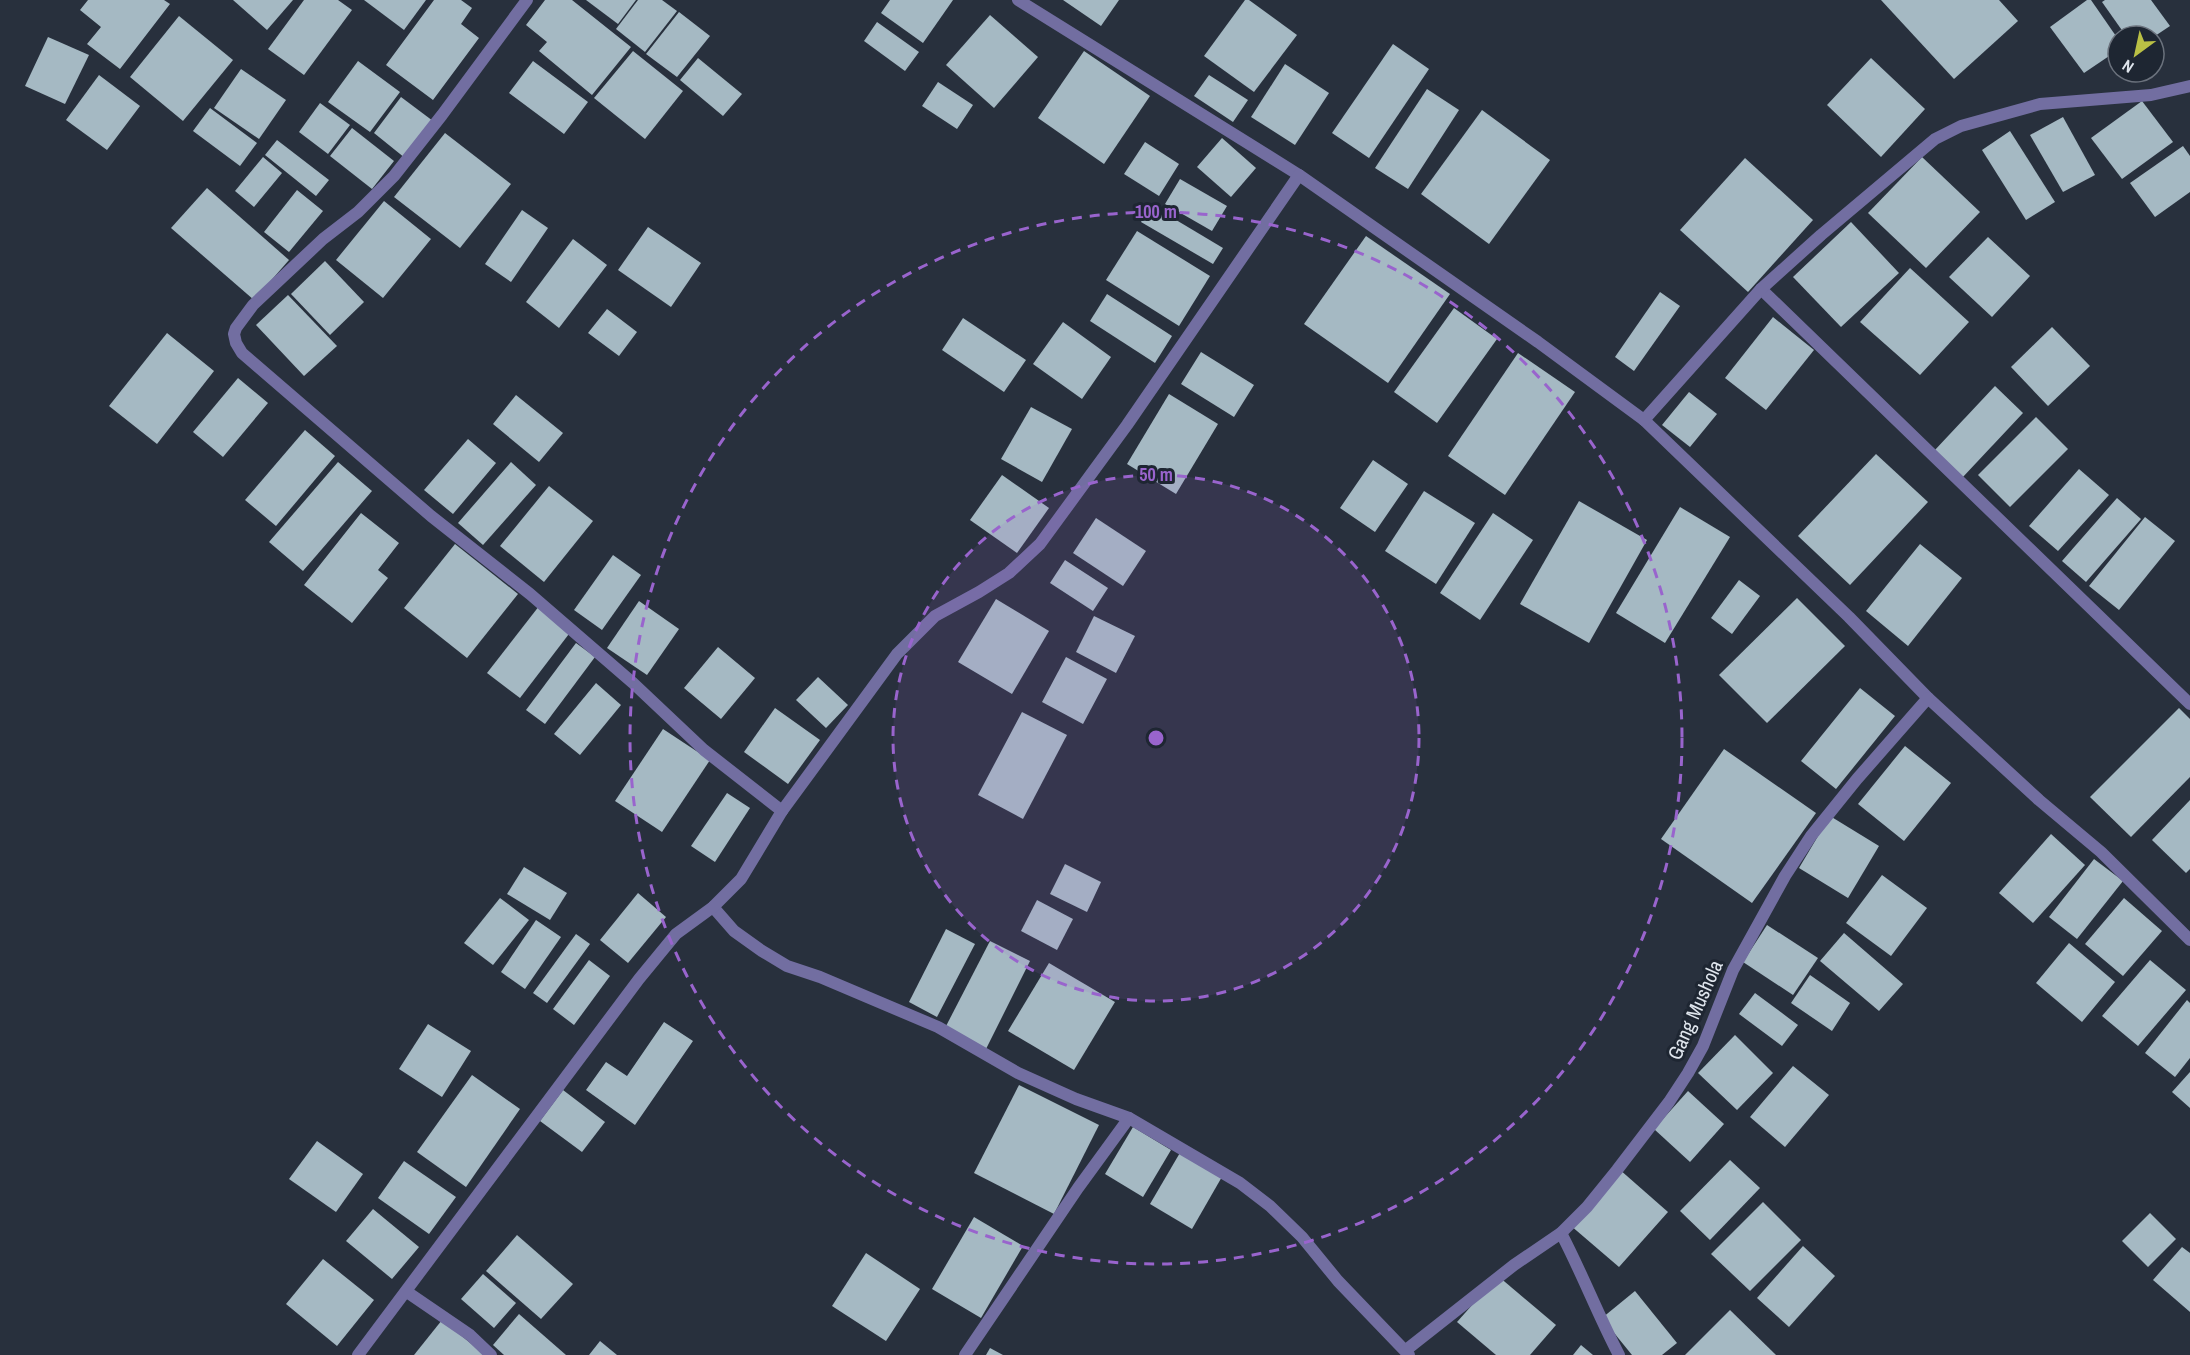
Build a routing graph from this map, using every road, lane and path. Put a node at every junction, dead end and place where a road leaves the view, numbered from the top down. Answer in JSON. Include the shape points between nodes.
{"nodes":[{"id":1,"x":527,"y":0,"type":"edge"},
{"id":2,"x":1018,"y":0,"type":"edge"},
{"id":3,"x":2190,"y":86,"type":"edge"},
{"id":4,"x":1299,"y":175,"type":"junction"},
{"id":5,"x":1761,"y":289,"type":"junction"},
{"id":6,"x":1644,"y":420,"type":"junction"},
{"id":7,"x":1928,"y":698,"type":"junction"},
{"id":8,"x":2190,"y":704,"type":"edge"},
{"id":9,"x":782,"y":811,"type":"junction"},
{"id":10,"x":713,"y":907,"type":"junction"},
{"id":11,"x":2190,"y":939,"type":"edge"},
{"id":12,"x":1129,"y":1118,"type":"junction"},
{"id":13,"x":1561,"y":1233,"type":"junction"},
{"id":14,"x":407,"y":1292,"type":"junction"},
{"id":15,"x":1408,"y":1353,"type":"edge"},
{"id":16,"x":358,"y":1355,"type":"edge"},
{"id":17,"x":491,"y":1355,"type":"edge"},
{"id":18,"x":965,"y":1355,"type":"edge"},
{"id":19,"x":1619,"y":1355,"type":"edge"}],
"edges":[{"from":1,"to":9,"type":"street","via":[[394,176],[253,305],[236,328],[236,344],[431,516],[633,683],[704,750]]},
{"from":2,"to":4,"type":"street"},
{"from":3,"to":5,"type":"street","via":[[2151,95],[2040,104],[1961,126],[1910,158]]},
{"from":4,"to":6,"type":"street"},
{"from":4,"to":9,"type":"street","via":[[1040,544],[1009,573],[935,616],[916,633]]},
{"from":5,"to":6,"type":"street"},
{"from":5,"to":8,"type":"street"},
{"from":6,"to":7,"type":"street","via":[[1850,617]]},
{"from":7,"to":11,"type":"street","via":[[2101,852]]},
{"from":7,"to":13,"type":"street","name":"Gang Mushola","via":[[1811,836],[1733,970],[1703,1046],[1670,1102],[1587,1207]]},
{"from":9,"to":10,"type":"street","via":[[741,879]]},
{"from":10,"to":12,"type":"street","via":[[734,931],[787,966],[938,1027],[1018,1073]]},
{"from":10,"to":14,"type":"street","via":[[676,934],[639,979]]},
{"from":12,"to":15,"type":"street","via":[[1240,1183],[1270,1206]]},
{"from":12,"to":18,"type":"street"},
{"from":13,"to":15,"type":"street","name":"Gang Mushola","via":[[1514,1265]]},
{"from":13,"to":19,"type":"street"},
{"from":14,"to":16,"type":"street"},
{"from":14,"to":17,"type":"street","via":[[470,1335]]}]}
